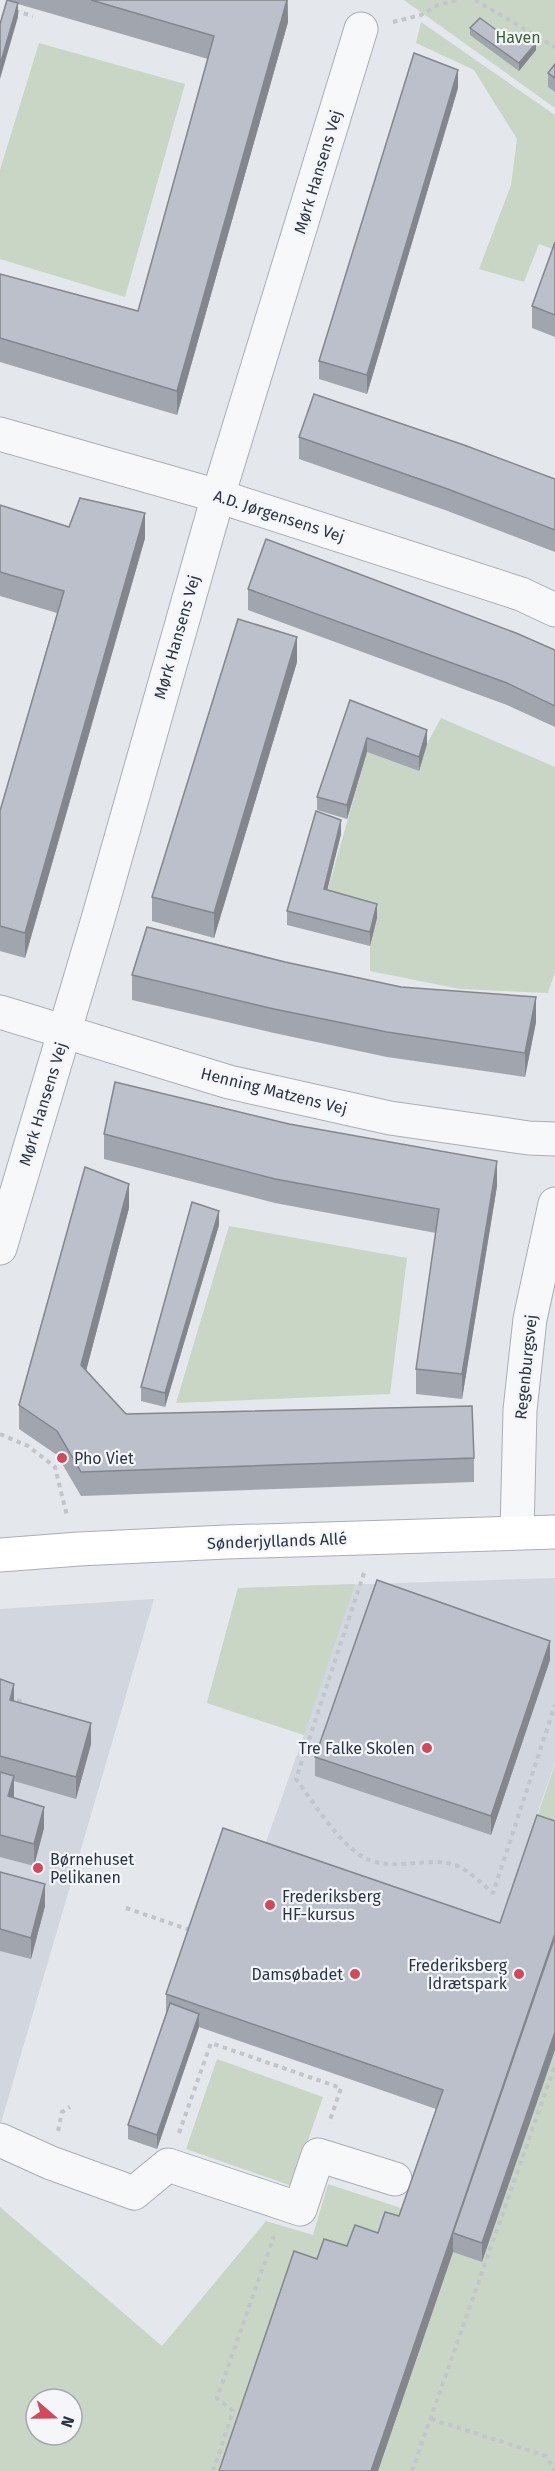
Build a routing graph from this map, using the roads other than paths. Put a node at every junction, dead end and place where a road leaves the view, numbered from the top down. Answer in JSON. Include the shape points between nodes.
{"nodes":[{"id":1,"x":361,"y":29,"type":"dead end"},
{"id":2,"x":0,"y":434,"type":"edge"},
{"id":3,"x":218,"y":496,"type":"junction"},
{"id":4,"x":555,"y":610,"type":"edge"},
{"id":5,"x":0,"y":1012,"type":"edge"},
{"id":6,"x":64,"y":1032,"type":"junction"},
{"id":7,"x":555,"y":1139,"type":"edge"},
{"id":8,"x":555,"y":1204,"type":"edge"},
{"id":9,"x":0,"y":1248,"type":"edge"},
{"id":10,"x":517,"y":1532,"type":"junction"},
{"id":11,"x":555,"y":1532,"type":"edge"},
{"id":12,"x":0,"y":1555,"type":"edge"},
{"id":13,"x":0,"y":2140,"type":"edge"},
{"id":14,"x":394,"y":2178,"type":"dead end"}],
"edges":[{"from":1,"to":3,"type":"street","name":"Mørk Hansens Vej"},
{"from":2,"to":3,"type":"street","name":"A.D. Jørgensens Vej"},
{"from":3,"to":4,"type":"street","name":"A.D. Jørgensens Vej","via":[[521,594]]},
{"from":3,"to":6,"type":"street","name":"Mørk Hansens Vej"},
{"from":5,"to":6,"type":"street","name":"Henning Matzens Vej"},
{"from":6,"to":7,"type":"street","name":"Henning Matzens Vej","via":[[229,1082],[390,1118]]},
{"from":6,"to":9,"type":"street","name":"Mørk Hansens Vej"},
{"from":8,"to":10,"type":"street","name":"Regenburgsvej","via":[[530,1319],[520,1410]]},
{"from":10,"to":11,"type":"street","name":"Sønderjyllands Allé"},
{"from":10,"to":12,"type":"street","name":"Sønderjyllands Allé"},
{"from":13,"to":14,"type":"street","via":[[134,2193],[168,2165],[300,2209],[318,2155]]}]}
